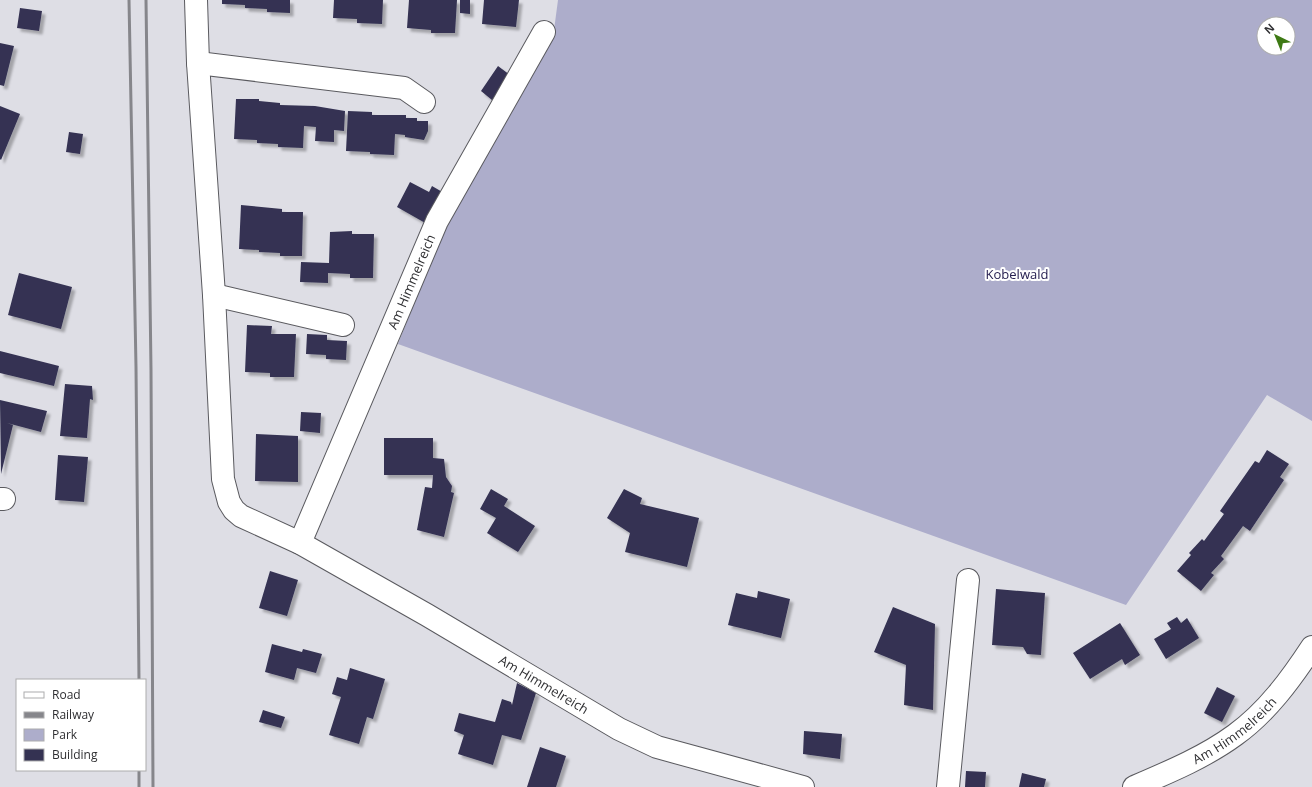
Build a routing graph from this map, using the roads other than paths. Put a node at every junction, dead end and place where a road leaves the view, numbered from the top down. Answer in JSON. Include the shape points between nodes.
{"nodes":[{"id":1,"x":196,"y":0,"type":"edge"},
{"id":2,"x":544,"y":32,"type":"dead end"},
{"id":3,"x":198,"y":63,"type":"junction"},
{"id":4,"x":424,"y":102,"type":"dead end"},
{"id":5,"x":214,"y":296,"type":"junction"},
{"id":6,"x":343,"y":325,"type":"dead end"},
{"id":7,"x":300,"y":544,"type":"junction"},
{"id":8,"x":968,"y":580,"type":"dead end"},
{"id":9,"x":1312,"y":647,"type":"edge"},
{"id":10,"x":803,"y":787,"type":"edge"},
{"id":11,"x":948,"y":787,"type":"edge"},
{"id":12,"x":1134,"y":787,"type":"edge"}],
"edges":[{"from":1,"to":3,"type":"street","name":"Am Himmelreich"},
{"from":2,"to":7,"type":"street","name":"Am Himmelreich","via":[[437,220]]},
{"from":3,"to":4,"type":"street","via":[[404,88]]},
{"from":3,"to":5,"type":"street","name":"Am Himmelreich"},
{"from":5,"to":6,"type":"street"},
{"from":5,"to":7,"type":"street","name":"Am Himmelreich","via":[[223,479],[229,502],[241,516]]},
{"from":7,"to":10,"type":"street","name":"Am Himmelreich","via":[[427,615],[619,729],[657,747]]},
{"from":8,"to":11,"type":"street"},
{"from":9,"to":12,"type":"street","name":"Am Himmelreich","via":[[1262,712],[1235,735],[1202,755]]}]}
